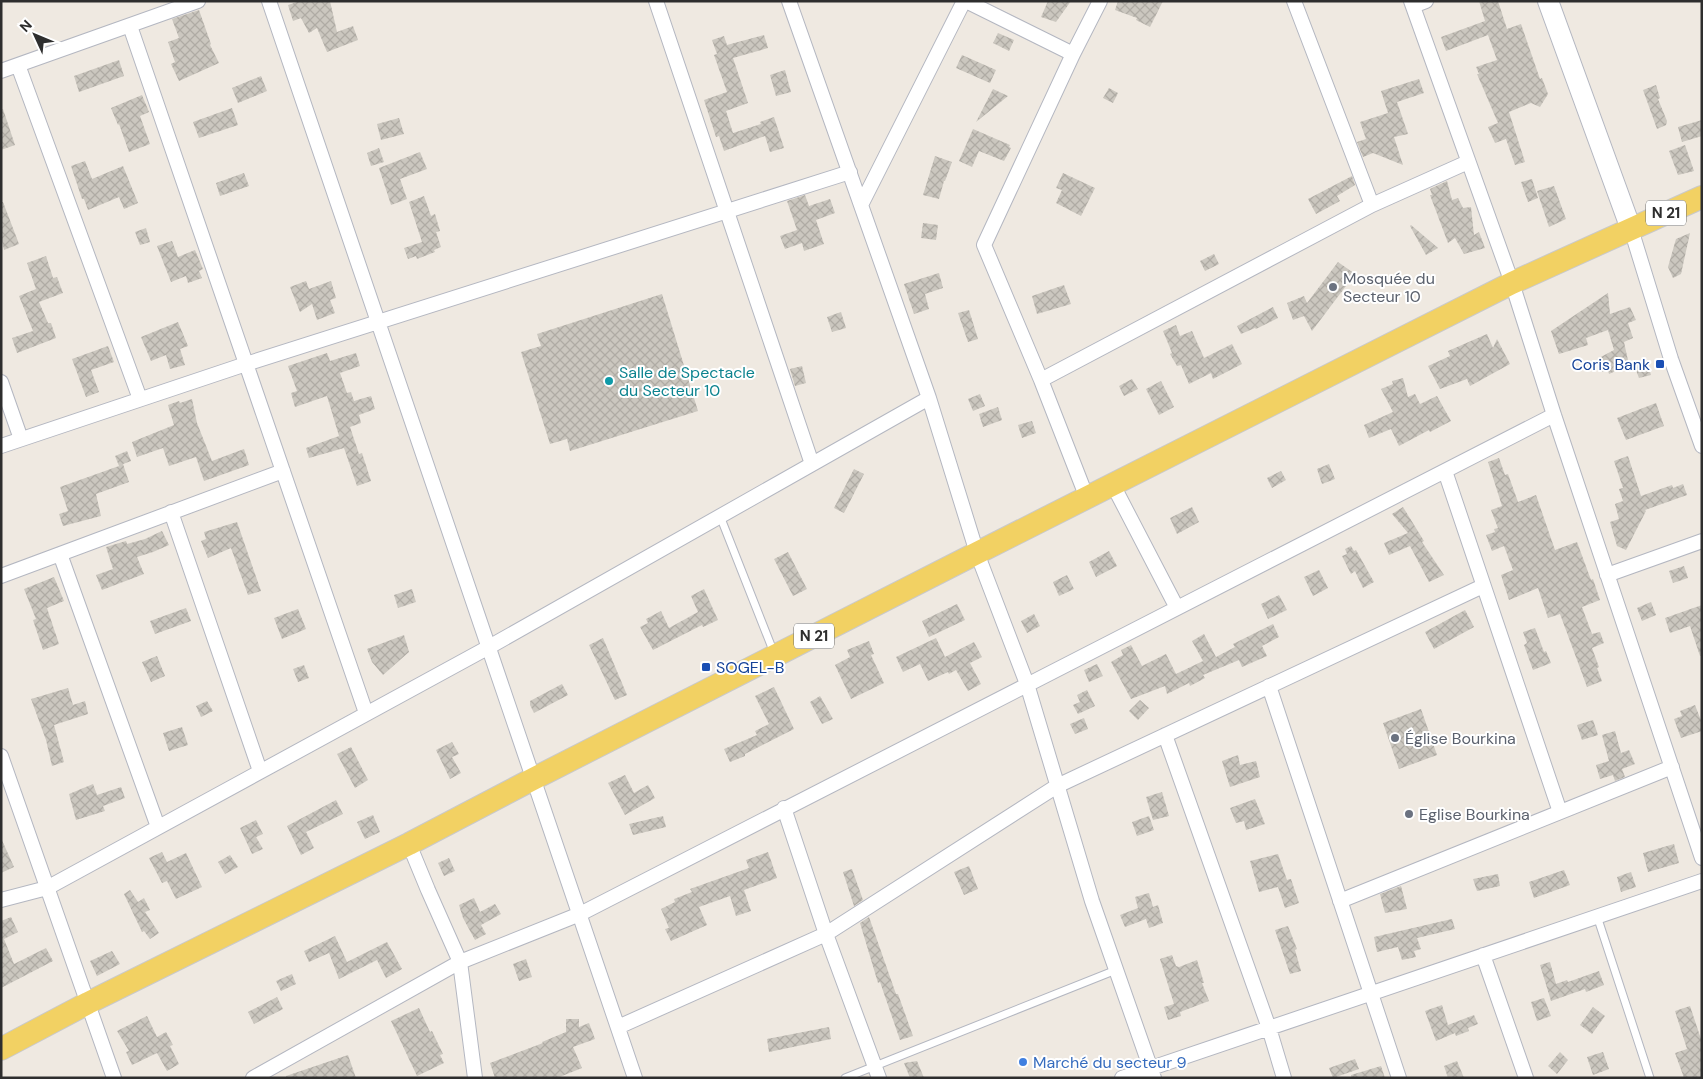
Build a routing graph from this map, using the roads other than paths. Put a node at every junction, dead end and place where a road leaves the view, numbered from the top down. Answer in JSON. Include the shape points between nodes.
{"nodes":[{"id":1,"x":198,"y":1,"type":"edge"},
{"id":2,"x":270,"y":1,"type":"edge"},
{"id":3,"x":656,"y":1,"type":"edge"},
{"id":4,"x":789,"y":1,"type":"edge"},
{"id":5,"x":965,"y":1,"type":"edge"},
{"id":6,"x":1100,"y":1,"type":"edge"},
{"id":7,"x":1294,"y":1,"type":"edge"},
{"id":8,"x":1548,"y":1,"type":"edge"},
{"id":9,"x":1416,"y":3,"type":"edge"},
{"id":10,"x":130,"y":26,"type":"junction"},
{"id":11,"x":1073,"y":54,"type":"junction"},
{"id":12,"x":18,"y":65,"type":"junction"},
{"id":13,"x":1,"y":71,"type":"edge"},
{"id":14,"x":1468,"y":162,"type":"junction"},
{"id":15,"x":850,"y":172,"type":"junction"},
{"id":16,"x":1702,"y":197,"type":"edge"},
{"id":17,"x":861,"y":205,"type":"junction"},
{"id":18,"x":1372,"y":205,"type":"junction"},
{"id":19,"x":726,"y":211,"type":"junction"},
{"id":20,"x":1631,"y":229,"type":"junction"},
{"id":21,"x":1512,"y":283,"type":"junction"},
{"id":22,"x":378,"y":321,"type":"junction"},
{"id":23,"x":246,"y":364,"type":"junction"},
{"id":24,"x":1041,"y":380,"type":"junction"},
{"id":25,"x":1,"y":382,"type":"edge"},
{"id":26,"x":929,"y":398,"type":"junction"},
{"id":27,"x":140,"y":400,"type":"junction"},
{"id":28,"x":1554,"y":415,"type":"junction"},
{"id":29,"x":21,"y":439,"type":"junction"},
{"id":30,"x":1,"y":446,"type":"edge"},
{"id":31,"x":1702,"y":446,"type":"edge"},
{"id":32,"x":812,"y":464,"type":"junction"},
{"id":33,"x":1445,"y":471,"type":"junction"},
{"id":34,"x":283,"y":472,"type":"junction"},
{"id":35,"x":1113,"y":485,"type":"junction"},
{"id":36,"x":1088,"y":498,"type":"junction"},
{"id":37,"x":171,"y":512,"type":"junction"},
{"id":38,"x":720,"y":516,"type":"junction"},
{"id":39,"x":1702,"y":541,"type":"edge"},
{"id":40,"x":977,"y":553,"type":"junction"},
{"id":41,"x":60,"y":554,"type":"junction"},
{"id":42,"x":1607,"y":575,"type":"junction"},
{"id":43,"x":1,"y":576,"type":"edge"},
{"id":44,"x":1484,"y":586,"type":"junction"},
{"id":45,"x":1177,"y":608,"type":"junction"},
{"id":46,"x":489,"y":647,"type":"junction"},
{"id":47,"x":775,"y":656,"type":"junction"},
{"id":48,"x":1026,"y":684,"type":"junction"},
{"id":49,"x":1269,"y":686,"type":"junction"},
{"id":50,"x":366,"y":713,"type":"junction"},
{"id":51,"x":1165,"y":735,"type":"junction"},
{"id":52,"x":1,"y":756,"type":"edge"},
{"id":53,"x":1672,"y":767,"type":"junction"},
{"id":54,"x":260,"y":771,"type":"junction"},
{"id":55,"x":534,"y":778,"type":"junction"},
{"id":56,"x":1057,"y":786,"type":"junction"},
{"id":57,"x":784,"y":808,"type":"junction"},
{"id":58,"x":1560,"y":812,"type":"junction"},
{"id":59,"x":158,"y":827,"type":"junction"},
{"id":60,"x":409,"y":844,"type":"junction"},
{"id":61,"x":1702,"y":858,"type":"edge"},
{"id":62,"x":1702,"y":881,"type":"edge"},
{"id":63,"x":47,"y":888,"type":"junction"},
{"id":64,"x":1,"y":900,"type":"edge"},
{"id":65,"x":1340,"y":901,"type":"junction"},
{"id":66,"x":580,"y":914,"type":"junction"},
{"id":67,"x":1597,"y":916,"type":"junction"},
{"id":68,"x":826,"y":934,"type":"junction"},
{"id":69,"x":1483,"y":955,"type":"junction"},
{"id":70,"x":460,"y":962,"type":"junction"},
{"id":71,"x":1116,"y":970,"type":"junction"},
{"id":72,"x":1371,"y":993,"type":"junction"},
{"id":73,"x":88,"y":1003,"type":"junction"},
{"id":74,"x":618,"y":1028,"type":"junction"},
{"id":75,"x":1269,"y":1028,"type":"junction"},
{"id":76,"x":1,"y":1049,"type":"edge"},
{"id":77,"x":877,"y":1072,"type":"edge"},
{"id":78,"x":1152,"y":1073,"type":"edge"},
{"id":79,"x":114,"y":1078,"type":"edge"},
{"id":80,"x":254,"y":1078,"type":"edge"},
{"id":81,"x":475,"y":1078,"type":"edge"},
{"id":82,"x":635,"y":1078,"type":"edge"},
{"id":83,"x":845,"y":1078,"type":"edge"},
{"id":84,"x":1122,"y":1078,"type":"edge"},
{"id":85,"x":1284,"y":1078,"type":"edge"},
{"id":86,"x":1399,"y":1078,"type":"edge"},
{"id":87,"x":1526,"y":1078,"type":"edge"},
{"id":88,"x":1650,"y":1078,"type":"edge"}],
"edges":[{"from":1,"to":10,"type":"street"},
{"from":2,"to":22,"type":"street"},
{"from":3,"to":19,"type":"street"},
{"from":4,"to":15,"type":"street"},
{"from":5,"to":11,"type":"street"},
{"from":5,"to":17,"type":"street"},
{"from":6,"to":11,"type":"street"},
{"from":7,"to":18,"type":"street"},
{"from":8,"to":20,"type":"street"},
{"from":9,"to":14,"type":"street"},
{"from":10,"to":12,"type":"street"},
{"from":10,"to":23,"type":"street"},
{"from":11,"to":24,"type":"street","via":[[984,245]]},
{"from":12,"to":13,"type":"street"},
{"from":12,"to":27,"type":"street"},
{"from":14,"to":18,"type":"street"},
{"from":14,"to":21,"type":"street"},
{"from":15,"to":17,"type":"street"},
{"from":15,"to":19,"type":"street"},
{"from":16,"to":20,"type":"main road","number":"N 21"},
{"from":17,"to":26,"type":"street"},
{"from":18,"to":24,"type":"street"},
{"from":19,"to":22,"type":"street"},
{"from":19,"to":32,"type":"street"},
{"from":20,"to":21,"type":"main road","number":"N 21"},
{"from":20,"to":31,"type":"street"},
{"from":21,"to":28,"type":"street"},
{"from":21,"to":35,"type":"main road","number":"N 21"},
{"from":22,"to":23,"type":"street"},
{"from":22,"to":46,"type":"street"},
{"from":23,"to":27,"type":"street"},
{"from":23,"to":34,"type":"street"},
{"from":24,"to":36,"type":"street"},
{"from":25,"to":29,"type":"street"},
{"from":26,"to":32,"type":"street"},
{"from":26,"to":40,"type":"street"},
{"from":27,"to":29,"type":"street"},
{"from":28,"to":33,"type":"street"},
{"from":28,"to":42,"type":"street"},
{"from":29,"to":30,"type":"street"},
{"from":32,"to":38,"type":"street"},
{"from":33,"to":44,"type":"street"},
{"from":33,"to":45,"type":"street"},
{"from":34,"to":37,"type":"street"},
{"from":34,"to":50,"type":"street"},
{"from":35,"to":36,"type":"main road","number":"N 21"},
{"from":35,"to":45,"type":"street"},
{"from":36,"to":40,"type":"main road","number":"N 21"},
{"from":37,"to":41,"type":"street"},
{"from":37,"to":54,"type":"street"},
{"from":38,"to":46,"type":"street"},
{"from":38,"to":47,"type":"lane"},
{"from":39,"to":42,"type":"street"},
{"from":40,"to":47,"type":"main road","number":"N 21"},
{"from":40,"to":48,"type":"street"},
{"from":41,"to":43,"type":"street"},
{"from":41,"to":59,"type":"street"},
{"from":42,"to":53,"type":"street"},
{"from":44,"to":49,"type":"street"},
{"from":44,"to":58,"type":"street"},
{"from":45,"to":48,"type":"street"},
{"from":46,"to":50,"type":"street"},
{"from":46,"to":55,"type":"street"},
{"from":47,"to":55,"type":"main road","number":"N 21"},
{"from":48,"to":56,"type":"street"},
{"from":48,"to":57,"type":"street"},
{"from":49,"to":51,"type":"street"},
{"from":49,"to":65,"type":"street"},
{"from":50,"to":54,"type":"street"},
{"from":51,"to":56,"type":"street"},
{"from":51,"to":75,"type":"street"},
{"from":52,"to":63,"type":"street"},
{"from":53,"to":58,"type":"street"},
{"from":53,"to":61,"type":"street"},
{"from":54,"to":59,"type":"street"},
{"from":55,"to":60,"type":"main road","number":"N 21"},
{"from":55,"to":66,"type":"street"},
{"from":56,"to":68,"type":"street"},
{"from":56,"to":71,"type":"street"},
{"from":57,"to":66,"type":"street"},
{"from":57,"to":68,"type":"street"},
{"from":58,"to":65,"type":"street"},
{"from":59,"to":63,"type":"street"},
{"from":60,"to":70,"type":"street"},
{"from":60,"to":73,"type":"main road","number":"N 21"},
{"from":62,"to":67,"type":"street"},
{"from":63,"to":64,"type":"street"},
{"from":63,"to":73,"type":"street"},
{"from":65,"to":72,"type":"street"},
{"from":66,"to":70,"type":"street"},
{"from":66,"to":74,"type":"street"},
{"from":67,"to":69,"type":"street"},
{"from":67,"to":88,"type":"lane"},
{"from":68,"to":74,"type":"street"},
{"from":68,"to":77,"type":"street"},
{"from":69,"to":72,"type":"street"},
{"from":69,"to":87,"type":"street"},
{"from":70,"to":80,"type":"street"},
{"from":70,"to":81,"type":"street"},
{"from":71,"to":77,"type":"lane"},
{"from":71,"to":78,"type":"street"},
{"from":72,"to":75,"type":"street"},
{"from":72,"to":86,"type":"street"},
{"from":73,"to":76,"type":"main road","number":"N 21"},
{"from":73,"to":79,"type":"street"},
{"from":74,"to":82,"type":"street"},
{"from":75,"to":78,"type":"street"},
{"from":75,"to":85,"type":"street"},
{"from":77,"to":83,"type":"lane"},
{"from":78,"to":84,"type":"street"}]}
